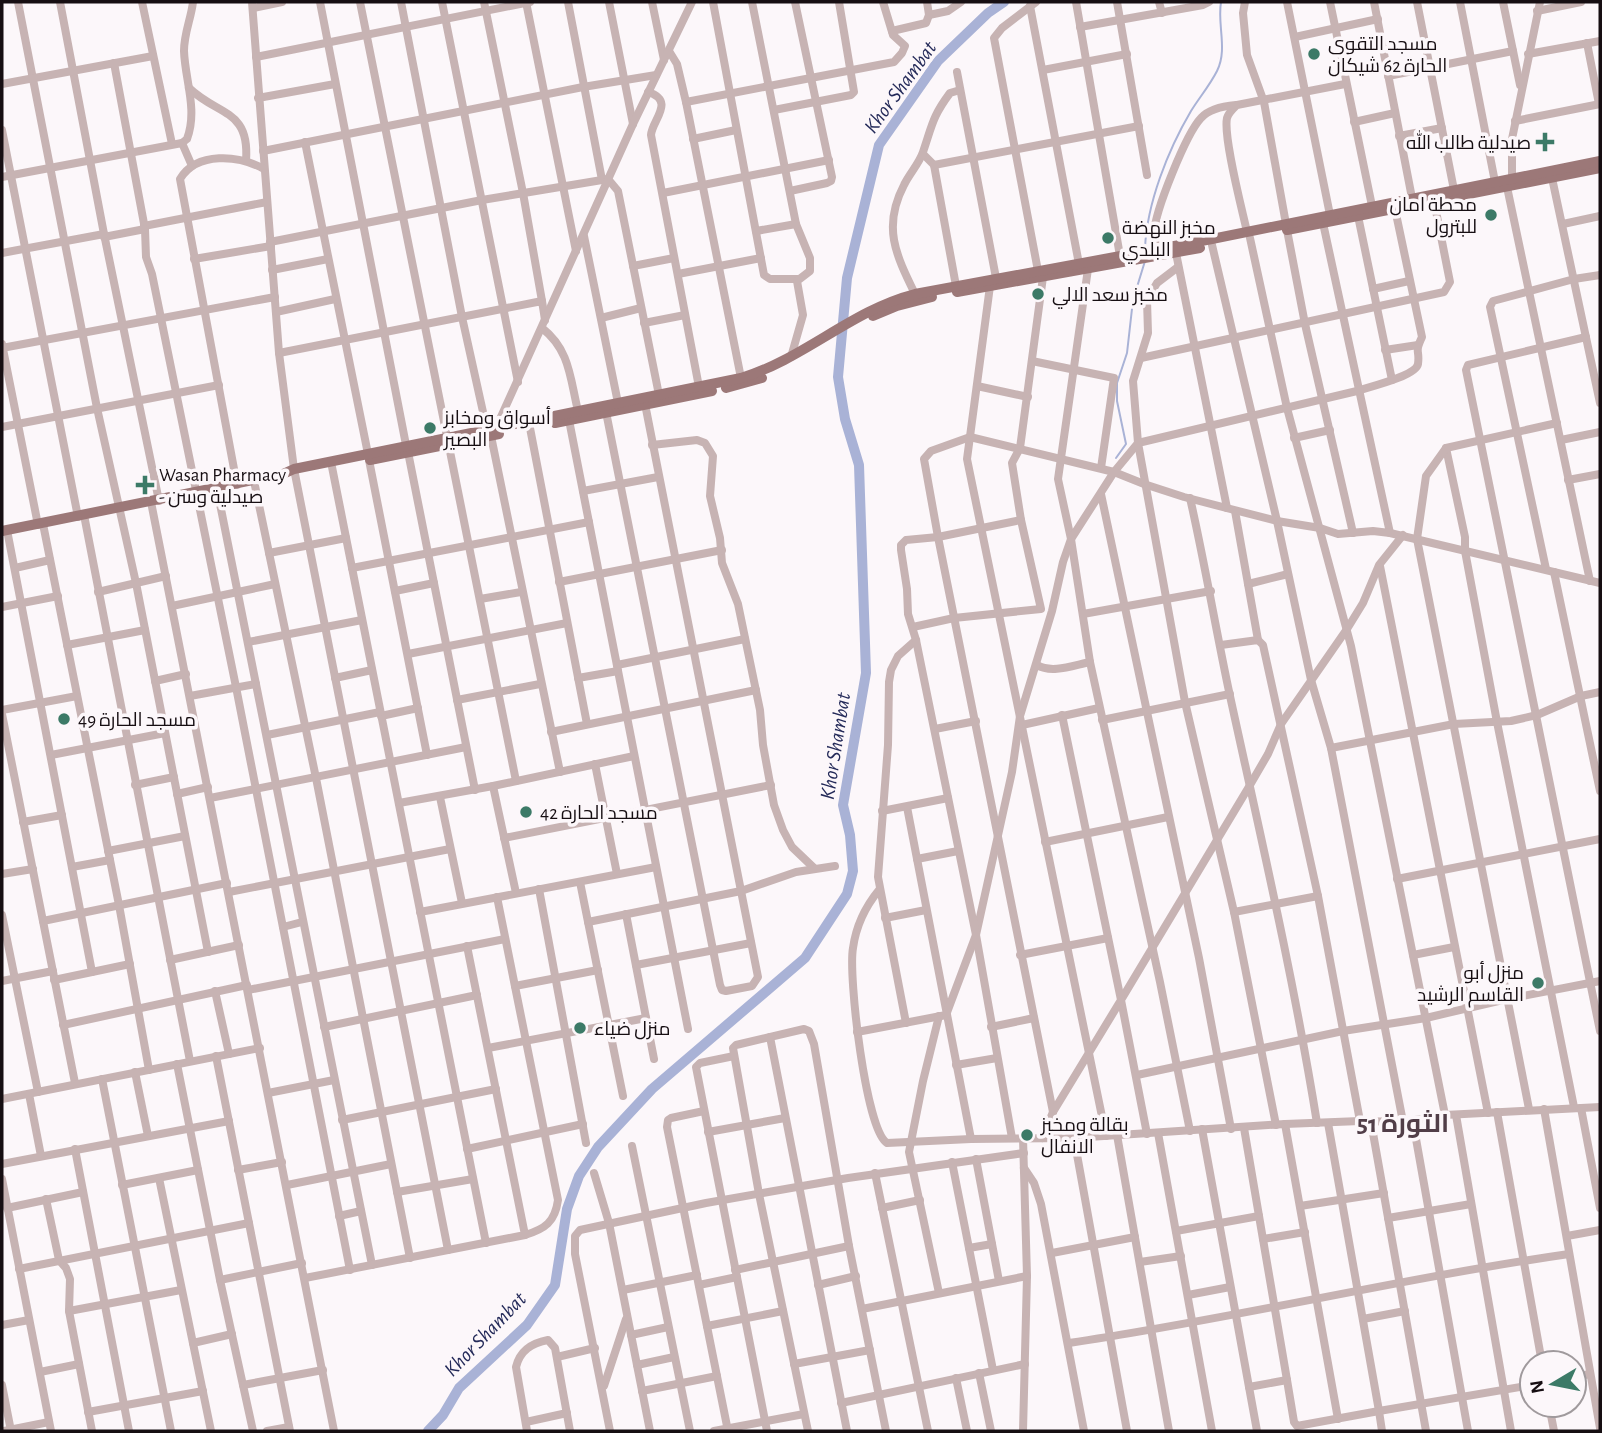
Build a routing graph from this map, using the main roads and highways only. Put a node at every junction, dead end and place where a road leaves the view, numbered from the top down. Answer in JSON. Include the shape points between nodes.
{"nodes":[{"id":1,"x":1600,"y":161,"type":"edge"},
{"id":2,"x":1600,"y":168,"type":"edge"},
{"id":3,"x":1510,"y":183,"type":"junction"},
{"id":4,"x":1287,"y":227,"type":"junction"},
{"id":5,"x":1249,"y":235,"type":"junction"},
{"id":6,"x":1146,"y":254,"type":"junction"},
{"id":7,"x":1083,"y":266,"type":"junction"},
{"id":8,"x":993,"y":282,"type":"junction"},
{"id":9,"x":869,"y":315,"type":"junction"},
{"id":10,"x":830,"y":338,"type":"junction"},
{"id":11,"x":491,"y":431,"type":"junction"},
{"id":12,"x":368,"y":457,"type":"junction"},
{"id":13,"x":294,"y":472,"type":"junction"},
{"id":14,"x":5,"y":531,"type":"edge"}],
"edges":[{"from":1,"to":3,"type":"main road"},
{"from":2,"to":3,"type":"main road"},
{"from":3,"to":4,"type":"main road"},
{"from":3,"to":4,"type":"main road","via":[[1412,198]]},
{"from":4,"to":5,"type":"main road"},
{"from":5,"to":6,"type":"main road"},
{"from":5,"to":6,"type":"main road","via":[[1176,253]]},
{"from":6,"to":7,"type":"main road"},
{"from":6,"to":7,"type":"main road"},
{"from":7,"to":8,"type":"main road"},
{"from":8,"to":9,"type":"main road"},
{"from":8,"to":9,"type":"main road","via":[[915,294],[887,302]]},
{"from":9,"to":10,"type":"main road"},
{"from":10,"to":11,"type":"main road","via":[[741,378]]},
{"from":10,"to":11,"type":"main road","via":[[755,380],[530,428]]},
{"from":11,"to":12,"type":"main road"},
{"from":12,"to":13,"type":"main road"},
{"from":12,"to":13,"type":"main road"},
{"from":13,"to":14,"type":"main road"}]}
